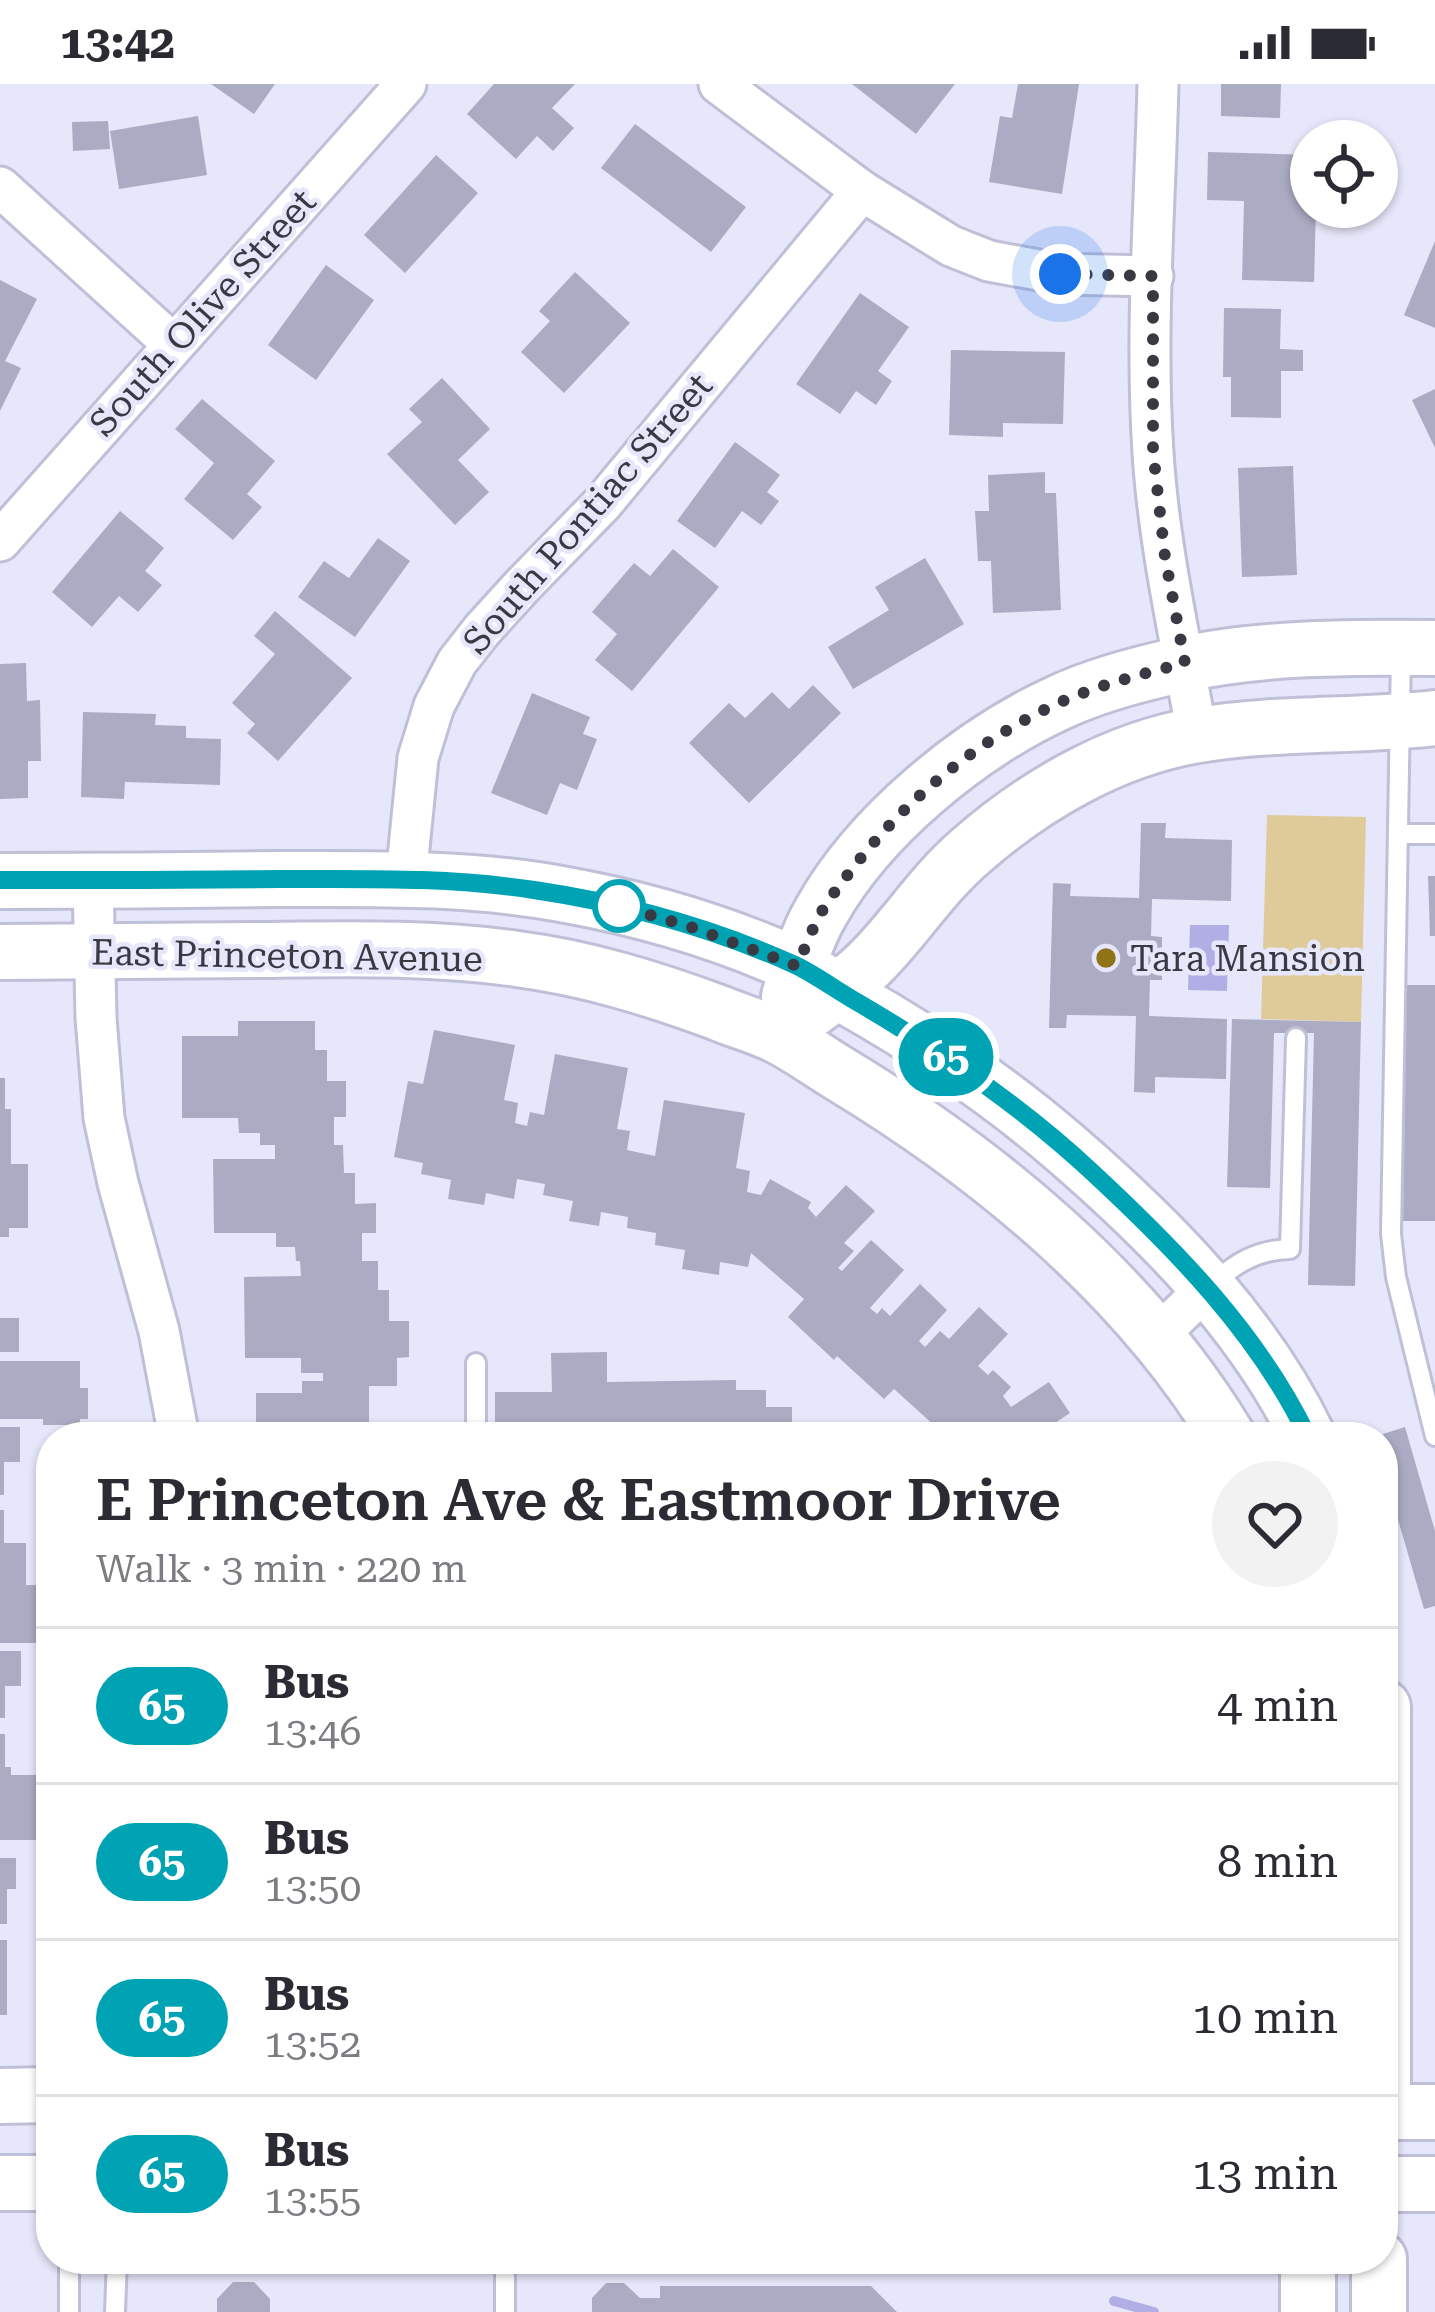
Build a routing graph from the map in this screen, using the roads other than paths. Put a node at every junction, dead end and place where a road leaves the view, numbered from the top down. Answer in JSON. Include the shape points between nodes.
{"nodes":[{"id":1,"x":406,"y":84,"type":"edge"},
{"id":2,"x":719,"y":84,"type":"edge"},
{"id":3,"x":1158,"y":84,"type":"edge"},
{"id":4,"x":0,"y":187,"type":"edge"},
{"id":5,"x":862,"y":191,"type":"junction"},
{"id":6,"x":1153,"y":276,"type":"junction"},
{"id":7,"x":173,"y":344,"type":"junction"},
{"id":8,"x":0,"y":541,"type":"edge"},
{"id":9,"x":1418,"y":648,"type":"edge"},
{"id":10,"x":1185,"y":663,"type":"junction"},
{"id":11,"x":1418,"y":720,"type":"edge"},
{"id":12,"x":1197,"y":735,"type":"junction"},
{"id":13,"x":1398,"y":834,"type":"junction"},
{"id":14,"x":1435,"y":835,"type":"edge"},
{"id":15,"x":406,"y":878,"type":"junction"},
{"id":16,"x":0,"y":880,"type":"edge"},
{"id":17,"x":93,"y":880,"type":"junction"},
{"id":18,"x":0,"y":952,"type":"edge"},
{"id":19,"x":93,"y":952,"type":"junction"},
{"id":20,"x":817,"y":979,"type":"junction"},
{"id":21,"x":778,"y":1036,"type":"junction"},
{"id":22,"x":1296,"y":1038,"type":"dead end"},
{"id":23,"x":1207,"y":1288,"type":"junction"},
{"id":24,"x":1156,"y":1336,"type":"junction"},
{"id":25,"x":476,"y":1363,"type":"dead end"},
{"id":26,"x":176,"y":1422,"type":"edge"},
{"id":27,"x":476,"y":1422,"type":"edge"},
{"id":28,"x":1218,"y":1422,"type":"edge"},
{"id":29,"x":1298,"y":1422,"type":"edge"},
{"id":30,"x":1435,"y":1436,"type":"edge"},
{"id":31,"x":36,"y":2095,"type":"edge"},
{"id":32,"x":0,"y":2096,"type":"edge"},
{"id":33,"x":1398,"y":2112,"type":"edge"},
{"id":34,"x":1435,"y":2112,"type":"edge"},
{"id":35,"x":0,"y":2183,"type":"edge"},
{"id":36,"x":36,"y":2183,"type":"edge"},
{"id":37,"x":1398,"y":2184,"type":"edge"},
{"id":38,"x":1435,"y":2184,"type":"edge"},
{"id":39,"x":69,"y":2274,"type":"edge"},
{"id":40,"x":117,"y":2274,"type":"edge"},
{"id":41,"x":505,"y":2274,"type":"edge"},
{"id":42,"x":1308,"y":2274,"type":"edge"},
{"id":43,"x":1379,"y":2274,"type":"edge"},
{"id":44,"x":69,"y":2312,"type":"edge"},
{"id":45,"x":116,"y":2312,"type":"edge"},
{"id":46,"x":506,"y":2312,"type":"edge"},
{"id":47,"x":1308,"y":2312,"type":"edge"},
{"id":48,"x":1379,"y":2312,"type":"edge"}],
"edges":[{"from":1,"to":7,"type":"street","name":"South Olive Street"},
{"from":2,"to":5,"type":"street"},
{"from":3,"to":6,"type":"street"},
{"from":4,"to":7,"type":"street"},
{"from":5,"to":6,"type":"street","via":[[989,261],[1060,274]]},
{"from":5,"to":15,"type":"street","name":"South Pontiac Street","via":[[602,504],[457,662],[418,758]]},
{"from":6,"to":10,"type":"street","via":[[1153,451]]},
{"from":7,"to":8,"type":"street","name":"South Olive Street"},
{"from":9,"to":10,"type":"main road"},
{"from":9,"to":11,"type":"lane"},
{"from":10,"to":12,"type":"street"},
{"from":10,"to":20,"type":"main road","via":[[1058,703],[906,807],[820,913]]},
{"from":11,"to":12,"type":"main road"},
{"from":11,"to":13,"type":"lane"},
{"from":12,"to":20,"type":"main road","via":[[1118,759],[1042,796],[947,873],[872,962]]},
{"from":13,"to":14,"type":"lane"},
{"from":13,"to":30,"type":"lane","via":[[1392,1249]]},
{"from":15,"to":17,"type":"main road","name":"East Princeton Avenue"},
{"from":15,"to":20,"type":"main road","name":"East Princeton Avenue","via":[[614,905]]},
{"from":16,"to":17,"type":"main road","name":"East Princeton Avenue"},
{"from":17,"to":19,"type":"street"},
{"from":18,"to":19,"type":"main road","name":"East Princeton Avenue"},
{"from":19,"to":21,"type":"main road","name":"East Princeton Avenue","via":[[371,949],[520,959],[627,982]]},
{"from":19,"to":26,"type":"street","via":[[108,1140]]},
{"from":20,"to":21,"type":"main road"},
{"from":20,"to":23,"type":"main road","name":"East Princeton Avenue","via":[[1034,1122]]},
{"from":21,"to":24,"type":"main road","name":"East Princeton Avenue","via":[[976,1166]]},
{"from":22,"to":23,"type":"lane","via":[[1290,1249],[1245,1258]]},
{"from":23,"to":24,"type":"street"},
{"from":23,"to":29,"type":"main road","name":"East Princeton Avenue"},
{"from":24,"to":28,"type":"main road","name":"East Princeton Avenue"},
{"from":25,"to":27,"type":"lane"},
{"from":31,"to":32,"type":"main road"},
{"from":33,"to":34,"type":"main road"},
{"from":35,"to":36,"type":"main road"},
{"from":37,"to":38,"type":"main road"},
{"from":39,"to":44,"type":"lane"},
{"from":40,"to":45,"type":"lane"},
{"from":41,"to":46,"type":"lane"},
{"from":42,"to":47,"type":"main road"},
{"from":43,"to":48,"type":"main road"}]}
